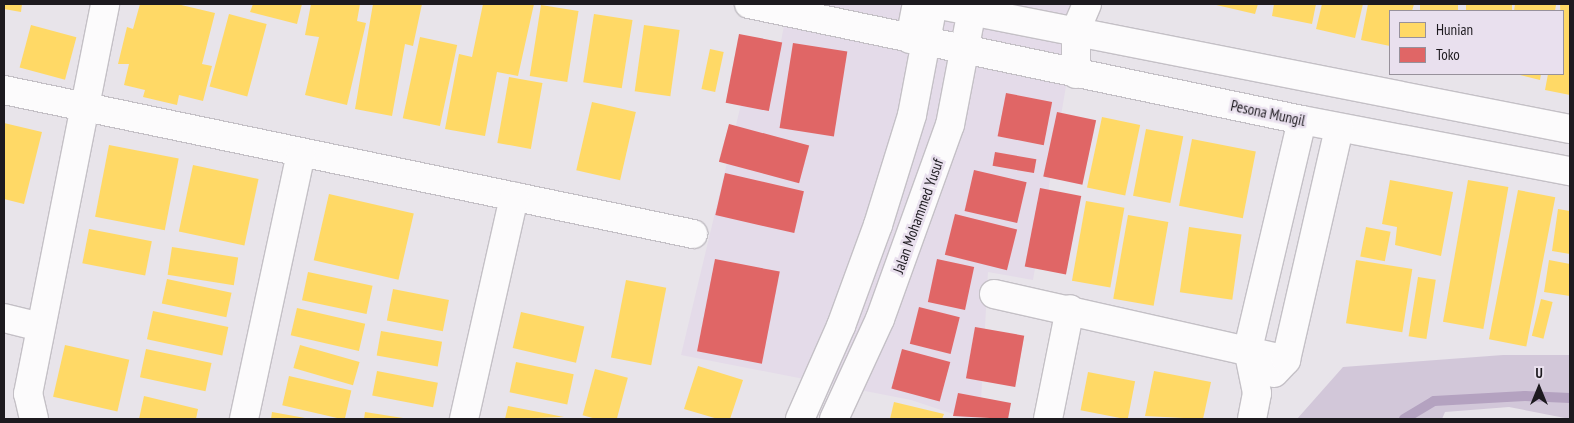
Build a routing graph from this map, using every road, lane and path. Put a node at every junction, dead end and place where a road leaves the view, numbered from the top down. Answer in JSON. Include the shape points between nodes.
{"nodes":[{"id":1,"x":105,"y":4,"type":"edge"},
{"id":2,"x":749,"y":4,"type":"edge"},
{"id":3,"x":917,"y":4,"type":"edge"},
{"id":4,"x":934,"y":4,"type":"edge"},
{"id":5,"x":1087,"y":4,"type":"edge"},
{"id":6,"x":972,"y":7,"type":"edge"},
{"id":7,"x":1076,"y":30,"type":"junction"},
{"id":8,"x":919,"y":41,"type":"junction"},
{"id":9,"x":967,"y":51,"type":"junction"},
{"id":10,"x":1076,"y":74,"type":"junction"},
{"id":11,"x":4,"y":90,"type":"edge"},
{"id":12,"x":83,"y":108,"type":"junction"},
{"id":13,"x":1302,"y":120,"type":"junction"},
{"id":14,"x":1339,"y":128,"type":"junction"},
{"id":15,"x":1570,"y":129,"type":"edge"},
{"id":16,"x":301,"y":153,"type":"junction"},
{"id":17,"x":1570,"y":171,"type":"edge"},
{"id":18,"x":514,"y":197,"type":"junction"},
{"id":19,"x":693,"y":234,"type":"dead end"},
{"id":20,"x":994,"y":294,"type":"dead end"},
{"id":21,"x":1070,"y":309,"type":"junction"},
{"id":22,"x":4,"y":318,"type":"edge"},
{"id":23,"x":40,"y":327,"type":"junction"},
{"id":24,"x":1248,"y":349,"type":"junction"},
{"id":25,"x":1286,"y":360,"type":"junction"},
{"id":26,"x":1258,"y":393,"type":"junction"},
{"id":27,"x":34,"y":419,"type":"edge"},
{"id":28,"x":244,"y":419,"type":"edge"},
{"id":29,"x":464,"y":419,"type":"edge"},
{"id":30,"x":800,"y":419,"type":"edge"},
{"id":31,"x":834,"y":419,"type":"edge"},
{"id":32,"x":1048,"y":419,"type":"edge"},
{"id":33,"x":1252,"y":419,"type":"edge"}],
"edges":[{"from":1,"to":12,"type":"street"},
{"from":2,"to":8,"type":"street","name":"Pesona Mungil"},
{"from":3,"to":8,"type":"street"},
{"from":4,"to":6,"type":"street"},
{"from":4,"to":8,"type":"street"},
{"from":5,"to":7,"type":"street"},
{"from":6,"to":7,"type":"street"},
{"from":6,"to":9,"type":"street","name":"Jalan Mohammed Yusuf"},
{"from":7,"to":10,"type":"street"},
{"from":7,"to":15,"type":"street"},
{"from":8,"to":9,"type":"street","name":"Pesona Mungil"},
{"from":8,"to":30,"type":"street","via":[[912,115],[878,225],[841,326]]},
{"from":9,"to":10,"type":"street","name":"Pesona Mungil"},
{"from":9,"to":31,"type":"street","name":"Jalan Mohammed Yusuf","via":[[950,125],[922,206],[880,319]]},
{"from":10,"to":13,"type":"street","name":"Pesona Mungil"},
{"from":11,"to":12,"type":"street"},
{"from":12,"to":16,"type":"street"},
{"from":12,"to":23,"type":"street"},
{"from":13,"to":14,"type":"street","name":"Pesona Mungil"},
{"from":13,"to":24,"type":"street"},
{"from":14,"to":17,"type":"street","name":"Pesona Mungil"},
{"from":14,"to":25,"type":"street"},
{"from":16,"to":18,"type":"street"},
{"from":16,"to":28,"type":"street"},
{"from":18,"to":19,"type":"street"},
{"from":18,"to":29,"type":"street"},
{"from":20,"to":21,"type":"street"},
{"from":21,"to":24,"type":"street"},
{"from":21,"to":32,"type":"street"},
{"from":22,"to":23,"type":"street"},
{"from":23,"to":27,"type":"street","via":[[28,394]]},
{"from":24,"to":25,"type":"street"},
{"from":24,"to":26,"type":"street"},
{"from":25,"to":26,"type":"street"},
{"from":26,"to":33,"type":"street"}]}
